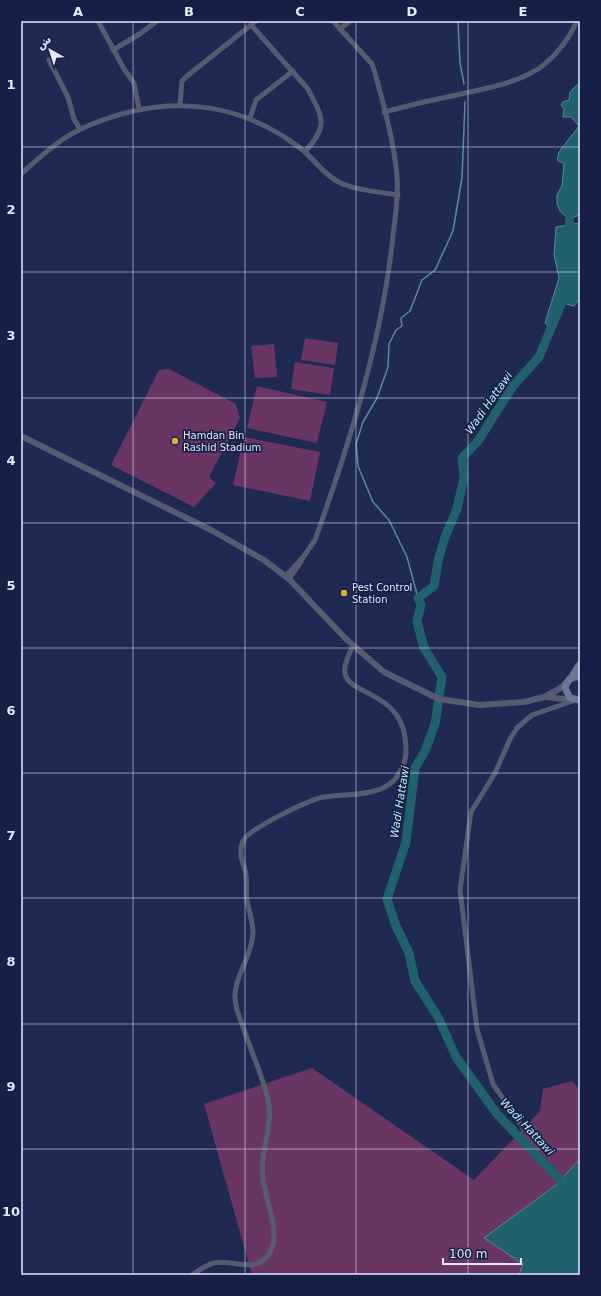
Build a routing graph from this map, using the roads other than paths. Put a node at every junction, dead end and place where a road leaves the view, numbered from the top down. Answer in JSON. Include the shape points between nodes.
{"nodes":[{"id":1,"x":98,"y":21,"type":"edge"},
{"id":2,"x":157,"y":21,"type":"edge"},
{"id":3,"x":256,"y":21,"type":"edge"},
{"id":4,"x":333,"y":21,"type":"edge"},
{"id":5,"x":350,"y":21,"type":"edge"},
{"id":6,"x":577,"y":21,"type":"edge"},
{"id":7,"x":251,"y":25,"type":"junction"},
{"id":8,"x":340,"y":29,"type":"junction"},
{"id":9,"x":113,"y":50,"type":"junction"},
{"id":10,"x":49,"y":60,"type":"dead end"},
{"id":11,"x":292,"y":71,"type":"junction"},
{"id":12,"x":180,"y":104,"type":"junction"},
{"id":13,"x":139,"y":108,"type":"junction"},
{"id":14,"x":384,"y":112,"type":"junction"},
{"id":15,"x":250,"y":118,"type":"junction"},
{"id":16,"x":80,"y":129,"type":"junction"},
{"id":17,"x":305,"y":152,"type":"junction"},
{"id":18,"x":21,"y":174,"type":"edge"},
{"id":19,"x":398,"y":195,"type":"junction"},
{"id":20,"x":21,"y":436,"type":"edge"},
{"id":21,"x":287,"y":577,"type":"junction"},
{"id":22,"x":353,"y":645,"type":"junction"},
{"id":23,"x":580,"y":664,"type":"edge"},
{"id":24,"x":580,"y":677,"type":"edge"},
{"id":25,"x":569,"y":680,"type":"junction"},
{"id":26,"x":544,"y":697,"type":"junction"},
{"id":27,"x":577,"y":700,"type":"edge"},
{"id":28,"x":523,"y":1128,"type":"dead end"},
{"id":29,"x":192,"y":1275,"type":"edge"}],
"edges":[{"from":1,"to":9,"type":"street"},
{"from":2,"to":9,"type":"street"},
{"from":3,"to":7,"type":"street"},
{"from":4,"to":8,"type":"street"},
{"from":5,"to":8,"type":"street"},
{"from":6,"to":14,"type":"street","via":[[558,50],[532,73],[483,89]]},
{"from":7,"to":11,"type":"street"},
{"from":7,"to":12,"type":"street","via":[[182,81]]},
{"from":8,"to":14,"type":"street","via":[[372,64]]},
{"from":9,"to":13,"type":"street","via":[[134,83]]},
{"from":10,"to":16,"type":"street","via":[[68,97],[74,119]]},
{"from":11,"to":15,"type":"street","via":[[256,100]]},
{"from":11,"to":17,"type":"street","via":[[308,89],[321,119],[319,136]]},
{"from":12,"to":13,"type":"street"},
{"from":12,"to":15,"type":"street"},
{"from":13,"to":16,"type":"street"},
{"from":14,"to":19,"type":"street","via":[[394,157]]},
{"from":15,"to":17,"type":"street","via":[[283,136]]},
{"from":16,"to":18,"type":"street","via":[[48,150]]},
{"from":17,"to":19,"type":"street","via":[[331,178],[352,187]]},
{"from":19,"to":21,"type":"street","via":[[388,279],[372,356],[354,420],[315,540]]},
{"from":20,"to":21,"type":"street","via":[[211,530],[264,560]]},
{"from":21,"to":22,"type":"street"},
{"from":22,"to":26,"type":"street","via":[[384,672],[438,699],[479,705],[524,702]]},
{"from":22,"to":29,"type":"street","via":[[345,667],[345,677],[352,684],[385,702],[396,713],[404,726],[406,757],[402,769],[385,787],[362,794],[323,797],[312,801],[288,811],[245,839],[240,852],[245,870],[253,934],[251,948],[236,984],[235,1000],[263,1081],[269,1108],[268,1137],[262,1168],[270,1205],[272,1243],[267,1256],[256,1264],[215,1263]]},
{"from":23,"to":25,"type":"main road"},
{"from":24,"to":25,"type":"main road"},
{"from":25,"to":26,"type":"street"},
{"from":25,"to":27,"type":"main road","via":[[565,692]]},
{"from":26,"to":27,"type":"street"},
{"from":27,"to":28,"type":"street","via":[[532,715],[510,739],[495,773],[471,812],[460,890],[477,1029],[493,1084]]}]}
